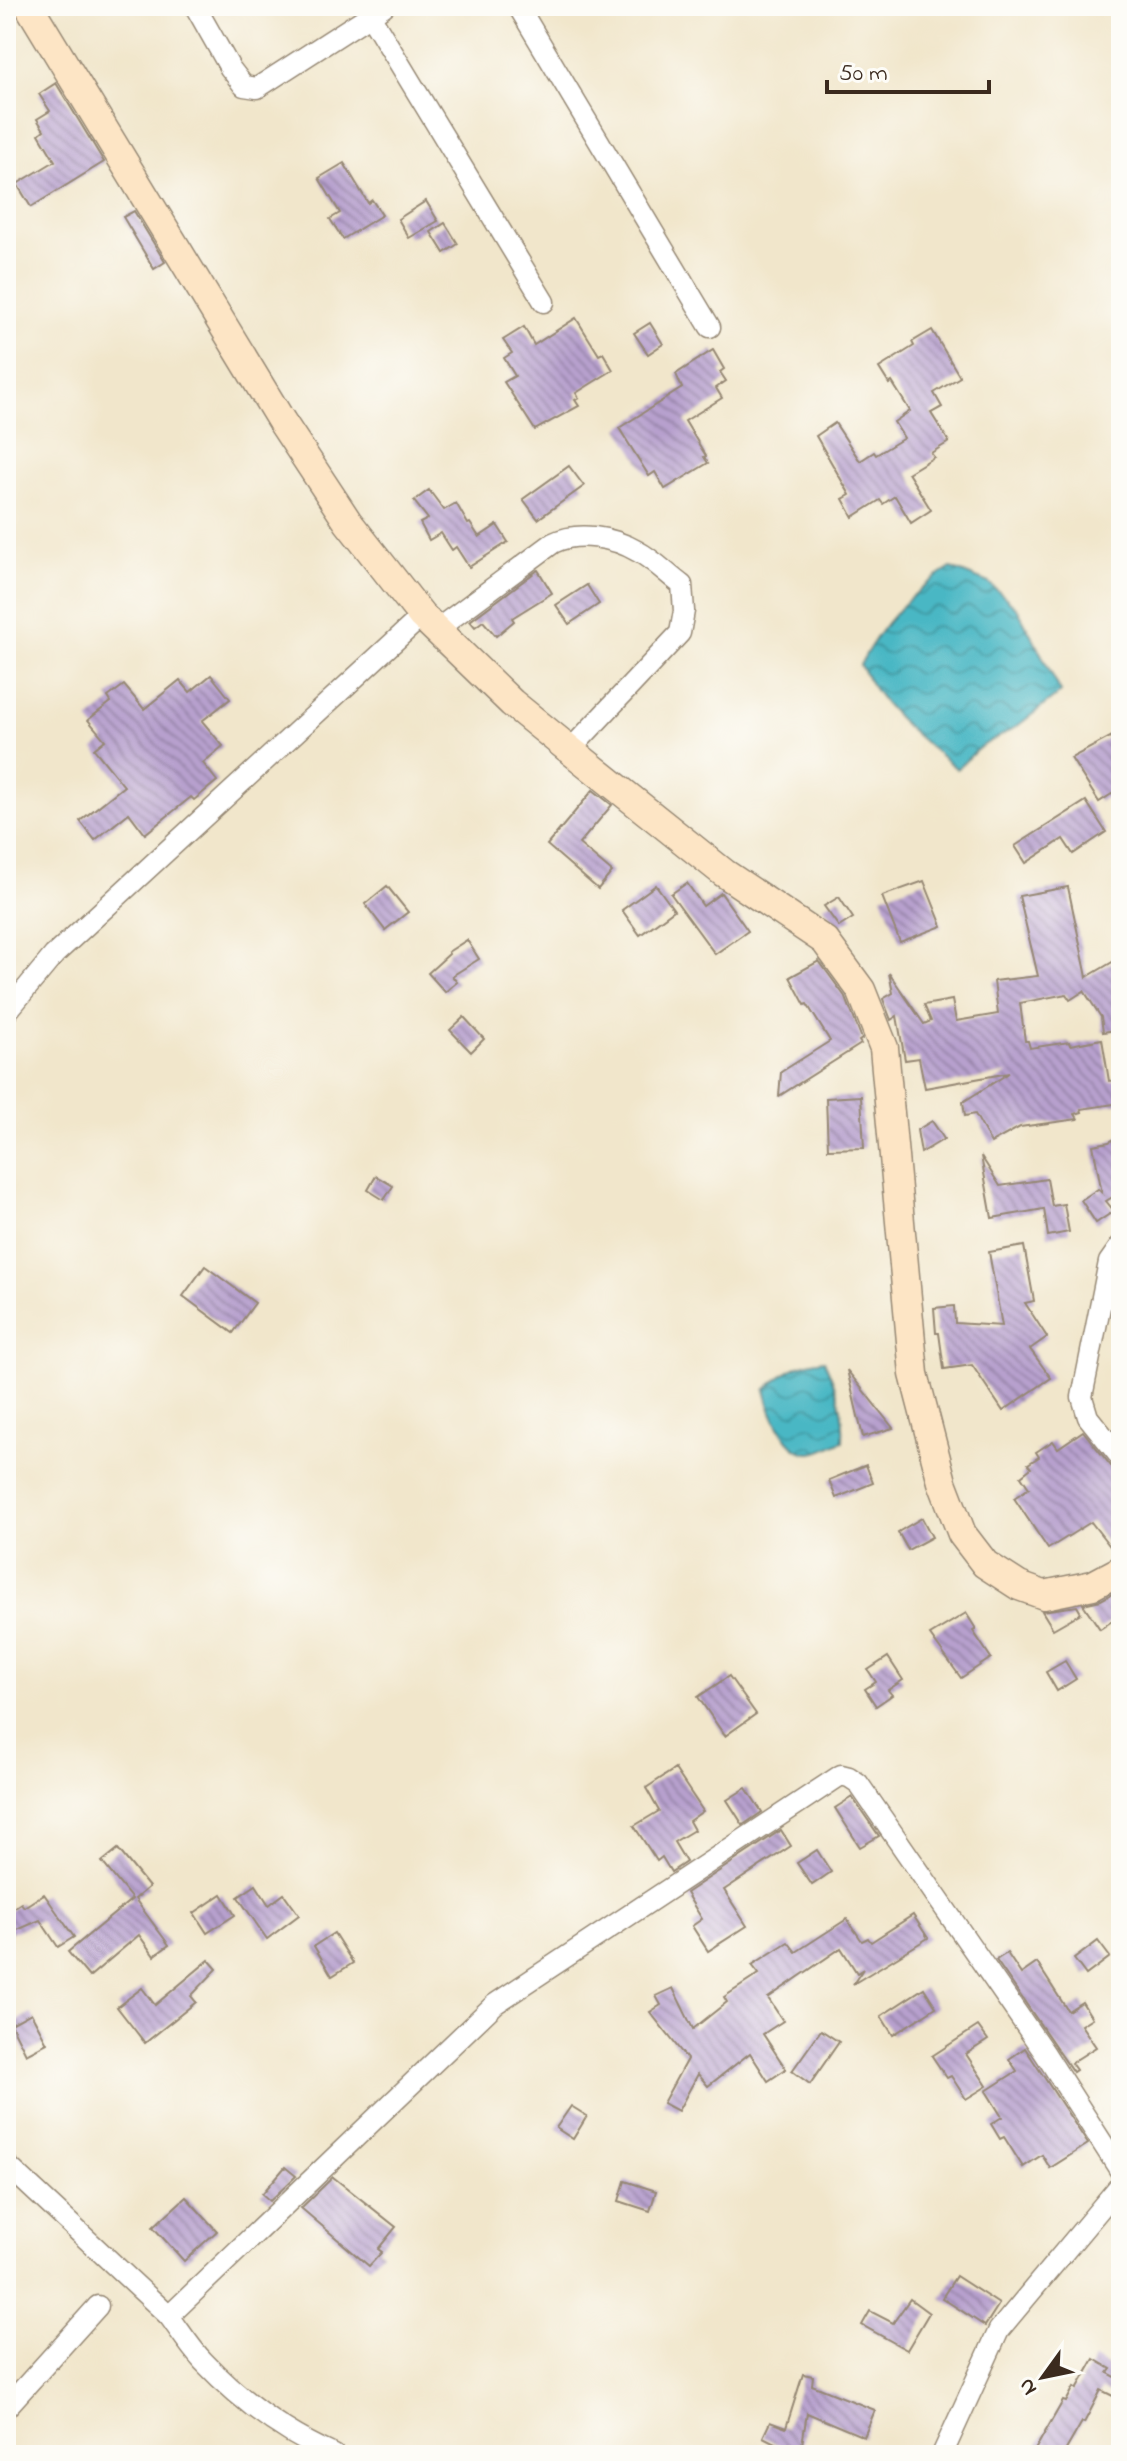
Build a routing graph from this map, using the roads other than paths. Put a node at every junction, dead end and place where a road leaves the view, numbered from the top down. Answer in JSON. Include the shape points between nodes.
{"nodes":[{"id":1,"x":29,"y":6,"type":"edge"},
{"id":2,"x":195,"y":6,"type":"edge"},
{"id":3,"x":518,"y":6,"type":"edge"},
{"id":4,"x":377,"y":10,"type":"edge"},
{"id":5,"x":544,"y":302,"type":"dead end"},
{"id":6,"x":710,"y":327,"type":"dead end"},
{"id":7,"x":429,"y":623,"type":"junction"},
{"id":8,"x":570,"y":750,"type":"junction"},
{"id":9,"x":6,"y":1013,"type":"edge"},
{"id":10,"x":1121,"y":1245,"type":"edge"},
{"id":11,"x":1121,"y":1458,"type":"edge"},
{"id":12,"x":1121,"y":1570,"type":"edge"},
{"id":13,"x":6,"y":2164,"type":"edge"},
{"id":14,"x":1121,"y":2172,"type":"edge"},
{"id":15,"x":1121,"y":2184,"type":"edge"},
{"id":16,"x":98,"y":2306,"type":"dead end"},
{"id":17,"x":169,"y":2316,"type":"junction"},
{"id":18,"x":6,"y":2408,"type":"edge"},
{"id":19,"x":334,"y":2455,"type":"edge"},
{"id":20,"x":942,"y":2455,"type":"edge"}],
"edges":[{"from":1,"to":7,"type":"main road","via":[[282,422],[348,522]]},
{"from":2,"to":4,"type":"street","via":[[230,68],[244,86],[257,88]]},
{"from":3,"to":6,"type":"street"},
{"from":4,"to":5,"type":"street"},
{"from":7,"to":8,"type":"main road"},
{"from":7,"to":8,"type":"street","via":[[567,536],[608,540],[637,550],[682,585],[680,633]]},
{"from":7,"to":9,"type":"street","via":[[54,955]]},
{"from":8,"to":12,"type":"main road","via":[[724,873],[825,941],[861,990],[884,1048],[914,1374],[942,1482],[962,1534],[985,1564],[1044,1595],[1093,1585]]},
{"from":10,"to":11,"type":"street","via":[[1109,1262],[1082,1397],[1088,1417]]},
{"from":13,"to":17,"type":"street"},
{"from":14,"to":17,"type":"street","via":[[858,1783],[841,1775],[495,2004]]},
{"from":15,"to":20,"type":"street","via":[[999,2330]]},
{"from":16,"to":18,"type":"street"},
{"from":17,"to":19,"type":"street","via":[[202,2360],[261,2413]]}]}
